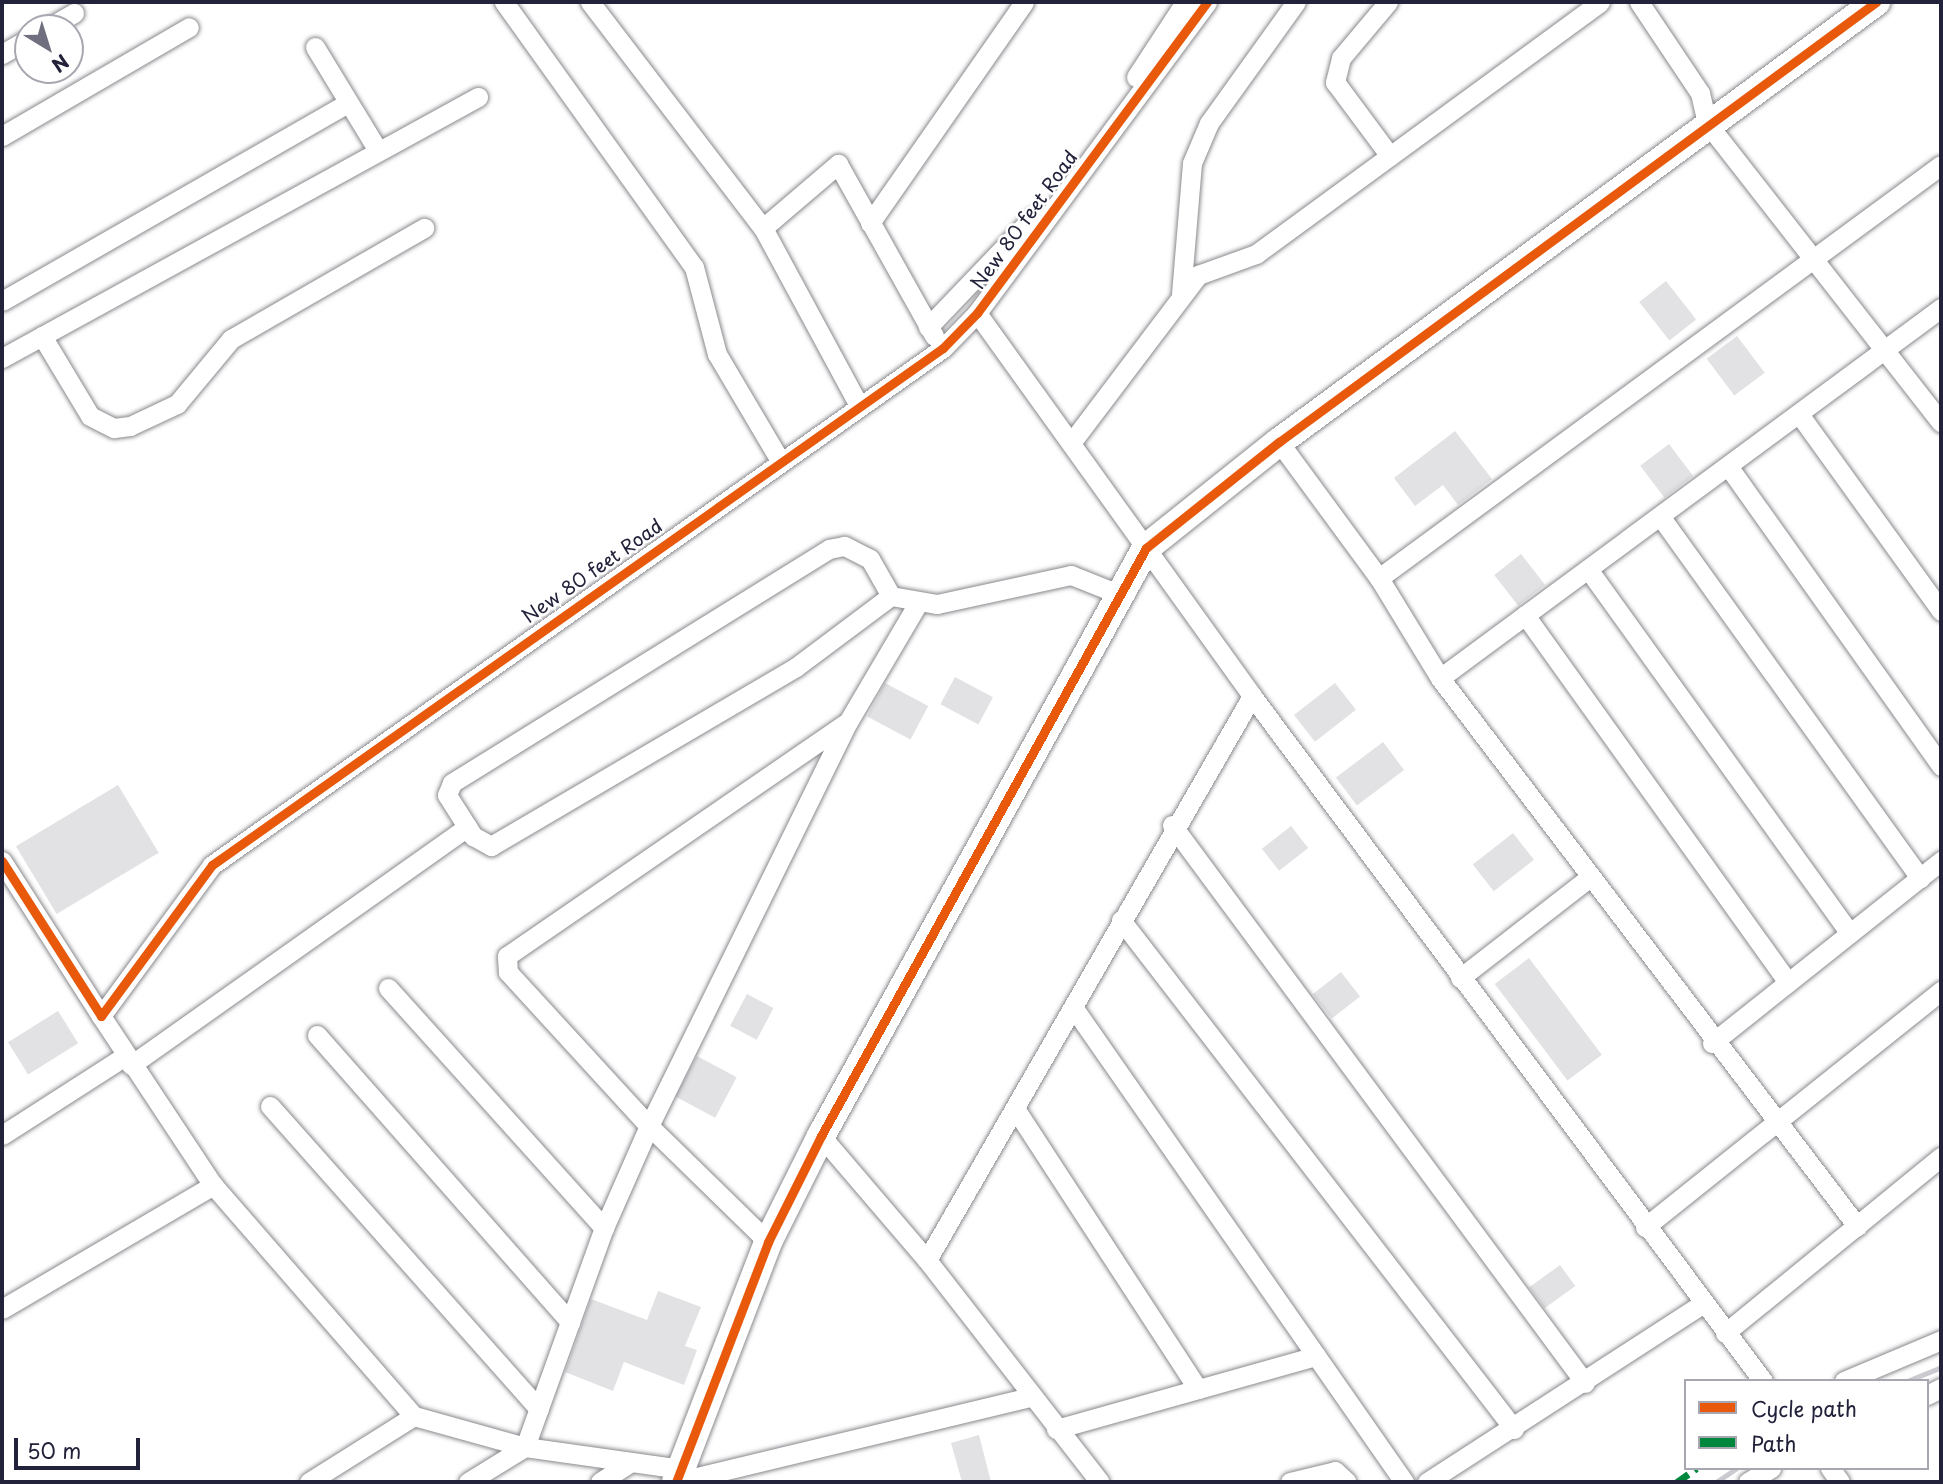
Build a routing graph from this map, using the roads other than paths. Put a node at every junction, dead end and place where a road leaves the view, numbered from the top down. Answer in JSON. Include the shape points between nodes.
{"nodes":[{"id":1,"x":504,"y":2,"type":"edge"},
{"id":2,"x":590,"y":2,"type":"edge"},
{"id":3,"x":1024,"y":2,"type":"edge"},
{"id":4,"x":1185,"y":2,"type":"edge"},
{"id":5,"x":1207,"y":2,"type":"edge"},
{"id":6,"x":1296,"y":2,"type":"edge"},
{"id":7,"x":1388,"y":2,"type":"edge"},
{"id":8,"x":1600,"y":2,"type":"edge"},
{"id":9,"x":1639,"y":2,"type":"edge"},
{"id":10,"x":1876,"y":2,"type":"edge"},
{"id":11,"x":189,"y":27,"type":"dead end"},
{"id":12,"x":315,"y":47,"type":"dead end"},
{"id":13,"x":478,"y":97,"type":"dead end"},
{"id":14,"x":348,"y":103,"type":"junction"},
{"id":15,"x":1707,"y":123,"type":"junction"},
{"id":16,"x":2,"y":136,"type":"edge"},
{"id":17,"x":377,"y":149,"type":"junction"},
{"id":18,"x":1390,"y":156,"type":"junction"},
{"id":19,"x":1941,"y":165,"type":"edge"},
{"id":20,"x":870,"y":223,"type":"junction"},
{"id":21,"x":424,"y":228,"type":"dead end"},
{"id":22,"x":763,"y":228,"type":"junction"},
{"id":23,"x":1812,"y":261,"type":"junction"},
{"id":24,"x":1181,"y":294,"type":"junction"},
{"id":25,"x":2,"y":301,"type":"edge"},
{"id":26,"x":1941,"y":308,"type":"edge"},
{"id":27,"x":977,"y":313,"type":"junction"},
{"id":28,"x":928,"y":327,"type":"junction"},
{"id":29,"x":42,"y":336,"type":"junction"},
{"id":30,"x":1887,"y":347,"type":"junction"},
{"id":31,"x":943,"y":348,"type":"junction"},
{"id":32,"x":2,"y":358,"type":"edge"},
{"id":33,"x":858,"y":404,"type":"junction"},
{"id":34,"x":1938,"y":409,"type":"edge"},
{"id":35,"x":1800,"y":414,"type":"junction"},
{"id":36,"x":1279,"y":442,"type":"junction"},
{"id":37,"x":1071,"y":443,"type":"junction"},
{"id":38,"x":779,"y":459,"type":"junction"},
{"id":39,"x":1728,"y":466,"type":"junction"},
{"id":40,"x":1660,"y":516,"type":"junction"},
{"id":41,"x":1146,"y":548,"type":"junction"},
{"id":42,"x":1588,"y":569,"type":"junction"},
{"id":43,"x":1379,"y":578,"type":"junction"},
{"id":44,"x":1121,"y":595,"type":"junction"},
{"id":45,"x":891,"y":596,"type":"junction"},
{"id":46,"x":918,"y":603,"type":"junction"},
{"id":47,"x":1941,"y":611,"type":"edge"},
{"id":48,"x":1525,"y":615,"type":"junction"},
{"id":49,"x":1440,"y":678,"type":"junction"},
{"id":50,"x":1252,"y":696,"type":"junction"},
{"id":51,"x":848,"y":722,"type":"junction"},
{"id":52,"x":1941,"y":766,"type":"edge"},
{"id":53,"x":1172,"y":825,"type":"junction"},
{"id":54,"x":467,"y":827,"type":"junction"},
{"id":55,"x":2,"y":861,"type":"edge"},
{"id":56,"x":1941,"y":861,"type":"edge"},
{"id":57,"x":1589,"y":878,"type":"junction"},
{"id":58,"x":1920,"y":878,"type":"junction"},
{"id":59,"x":1121,"y":920,"type":"junction"},
{"id":60,"x":1850,"y":933,"type":"junction"},
{"id":61,"x":1460,"y":978,"type":"junction"},
{"id":62,"x":1788,"y":983,"type":"junction"},
{"id":63,"x":388,"y":988,"type":"dead end"},
{"id":64,"x":1941,"y":991,"type":"edge"},
{"id":65,"x":1073,"y":1007,"type":"junction"},
{"id":66,"x":101,"y":1016,"type":"junction"},
{"id":67,"x":317,"y":1035,"type":"dead end"},
{"id":68,"x":1712,"y":1043,"type":"junction"},
{"id":69,"x":128,"y":1061,"type":"junction"},
{"id":70,"x":270,"y":1106,"type":"dead end"},
{"id":71,"x":1016,"y":1110,"type":"junction"},
{"id":72,"x":1776,"y":1122,"type":"junction"},
{"id":73,"x":649,"y":1126,"type":"junction"},
{"id":74,"x":2,"y":1135,"type":"edge"},
{"id":75,"x":821,"y":1136,"type":"junction"},
{"id":76,"x":1941,"y":1157,"type":"edge"},
{"id":77,"x":213,"y":1185,"type":"junction"},
{"id":78,"x":1857,"y":1226,"type":"junction"},
{"id":79,"x":1645,"y":1227,"type":"junction"},
{"id":80,"x":604,"y":1228,"type":"junction"},
{"id":81,"x":768,"y":1242,"type":"junction"},
{"id":82,"x":927,"y":1260,"type":"junction"},
{"id":83,"x":1701,"y":1305,"type":"junction"},
{"id":84,"x":2,"y":1309,"type":"edge"},
{"id":85,"x":570,"y":1322,"type":"junction"},
{"id":86,"x":1725,"y":1333,"type":"junction"},
{"id":87,"x":1941,"y":1340,"type":"edge"},
{"id":88,"x":1316,"y":1356,"type":"junction"},
{"id":89,"x":1761,"y":1379,"type":"edge"},
{"id":90,"x":1849,"y":1379,"type":"edge"},
{"id":91,"x":1585,"y":1383,"type":"junction"},
{"id":92,"x":1198,"y":1389,"type":"junction"},
{"id":93,"x":1029,"y":1397,"type":"junction"},
{"id":94,"x":539,"y":1409,"type":"junction"},
{"id":95,"x":414,"y":1416,"type":"junction"},
{"id":96,"x":1056,"y":1429,"type":"junction"},
{"id":97,"x":1514,"y":1429,"type":"junction"},
{"id":98,"x":525,"y":1447,"type":"junction"},
{"id":99,"x":629,"y":1463,"type":"junction"},
{"id":100,"x":1769,"y":1470,"type":"edge"},
{"id":101,"x":678,"y":1477,"type":"edge"},
{"id":102,"x":309,"y":1482,"type":"edge"},
{"id":103,"x":468,"y":1482,"type":"edge"},
{"id":104,"x":600,"y":1482,"type":"edge"},
{"id":105,"x":1100,"y":1482,"type":"edge"},
{"id":106,"x":1290,"y":1482,"type":"edge"},
{"id":107,"x":1347,"y":1482,"type":"edge"},
{"id":108,"x":1404,"y":1482,"type":"edge"},
{"id":109,"x":1427,"y":1482,"type":"edge"},
{"id":110,"x":1748,"y":1482,"type":"edge"}],
"edges":[{"from":1,"to":38,"type":"street","via":[[694,267],[710,338]]},
{"from":2,"to":22,"type":"street"},
{"from":3,"to":20,"type":"street"},
{"from":4,"to":28,"type":"street","via":[[1057,189],[990,269]]},
{"from":5,"to":27,"type":"street","name":"New 80 feet Road"},
{"from":6,"to":24,"type":"street","via":[[1209,123],[1192,163]]},
{"from":7,"to":18,"type":"street","via":[[1341,58],[1335,82]]},
{"from":8,"to":18,"type":"street"},
{"from":9,"to":15,"type":"street","via":[[1700,93]]},
{"from":10,"to":15,"type":"street"},
{"from":11,"to":16,"type":"street"},
{"from":12,"to":14,"type":"street"},
{"from":13,"to":17,"type":"street"},
{"from":14,"to":17,"type":"street"},
{"from":14,"to":25,"type":"street"},
{"from":15,"to":23,"type":"street"},
{"from":15,"to":36,"type":"street"},
{"from":17,"to":29,"type":"street"},
{"from":18,"to":24,"type":"street","via":[[1256,254],[1213,266]]},
{"from":19,"to":23,"type":"street"},
{"from":20,"to":22,"type":"street","via":[[848,173],[830,164]]},
{"from":20,"to":28,"type":"street"},
{"from":21,"to":29,"type":"street","via":[[230,339],[177,404],[130,426],[114,428],[90,416]]},
{"from":22,"to":33,"type":"street"},
{"from":23,"to":30,"type":"street"},
{"from":23,"to":43,"type":"street"},
{"from":24,"to":37,"type":"street"},
{"from":26,"to":30,"type":"street"},
{"from":27,"to":31,"type":"street","name":"New 80 feet Road"},
{"from":27,"to":37,"type":"street"},
{"from":28,"to":31,"type":"street"},
{"from":29,"to":32,"type":"street"},
{"from":30,"to":34,"type":"street"},
{"from":30,"to":35,"type":"street"},
{"from":31,"to":33,"type":"street","name":"New 80 feet Road"},
{"from":33,"to":38,"type":"street","name":"New 80 feet Road"},
{"from":35,"to":39,"type":"street"},
{"from":35,"to":47,"type":"street"},
{"from":36,"to":41,"type":"street"},
{"from":36,"to":43,"type":"street"},
{"from":37,"to":41,"type":"street"},
{"from":38,"to":66,"type":"street","name":"New 80 feet Road","via":[[212,865]]},
{"from":39,"to":40,"type":"street"},
{"from":39,"to":52,"type":"street"},
{"from":40,"to":42,"type":"street"},
{"from":40,"to":58,"type":"street"},
{"from":41,"to":44,"type":"street"},
{"from":41,"to":50,"type":"street"},
{"from":42,"to":48,"type":"street"},
{"from":42,"to":60,"type":"street"},
{"from":43,"to":49,"type":"street"},
{"from":44,"to":46,"type":"street","via":[[1071,575],[937,604]]},
{"from":44,"to":75,"type":"street"},
{"from":45,"to":46,"type":"street"},
{"from":45,"to":54,"type":"street","via":[[796,667],[499,842],[481,844]]},
{"from":45,"to":54,"type":"street","via":[[870,559],[844,546],[829,549],[452,783],[447,795]]},
{"from":46,"to":51,"type":"street"},
{"from":48,"to":49,"type":"street"},
{"from":48,"to":62,"type":"street"},
{"from":49,"to":57,"type":"street"},
{"from":50,"to":53,"type":"street"},
{"from":50,"to":61,"type":"street"},
{"from":51,"to":73,"type":"street"},
{"from":51,"to":73,"type":"street","via":[[507,956],[508,972]]},
{"from":53,"to":59,"type":"street"},
{"from":53,"to":91,"type":"street"},
{"from":54,"to":69,"type":"street"},
{"from":55,"to":66,"type":"street"},
{"from":56,"to":58,"type":"street"},
{"from":57,"to":61,"type":"street"},
{"from":57,"to":68,"type":"street"},
{"from":58,"to":60,"type":"street"},
{"from":59,"to":65,"type":"street"},
{"from":59,"to":97,"type":"street"},
{"from":60,"to":62,"type":"street"},
{"from":61,"to":79,"type":"street"},
{"from":62,"to":68,"type":"street"},
{"from":63,"to":80,"type":"street"},
{"from":64,"to":72,"type":"street"},
{"from":65,"to":71,"type":"street"},
{"from":65,"to":88,"type":"street"},
{"from":66,"to":69,"type":"street"},
{"from":67,"to":85,"type":"street"},
{"from":68,"to":72,"type":"street"},
{"from":69,"to":74,"type":"street"},
{"from":69,"to":77,"type":"street"},
{"from":70,"to":94,"type":"street"},
{"from":71,"to":82,"type":"street"},
{"from":71,"to":92,"type":"street"},
{"from":72,"to":78,"type":"street"},
{"from":72,"to":79,"type":"street"},
{"from":73,"to":80,"type":"street"},
{"from":73,"to":81,"type":"street"},
{"from":75,"to":81,"type":"street"},
{"from":75,"to":82,"type":"street"},
{"from":76,"to":78,"type":"street"},
{"from":77,"to":84,"type":"street"},
{"from":77,"to":95,"type":"street"},
{"from":78,"to":86,"type":"street"},
{"from":79,"to":83,"type":"street"},
{"from":80,"to":85,"type":"street"},
{"from":81,"to":101,"type":"street"},
{"from":82,"to":93,"type":"street"},
{"from":83,"to":86,"type":"street"},
{"from":83,"to":91,"type":"street"},
{"from":85,"to":94,"type":"street"},
{"from":86,"to":89,"type":"street"},
{"from":87,"to":90,"type":"street"},
{"from":88,"to":92,"type":"street"},
{"from":88,"to":108,"type":"street"},
{"from":91,"to":97,"type":"street"},
{"from":92,"to":96,"type":"street"},
{"from":93,"to":96,"type":"street"},
{"from":93,"to":101,"type":"street"},
{"from":94,"to":98,"type":"street"},
{"from":95,"to":98,"type":"street"},
{"from":95,"to":102,"type":"street"},
{"from":96,"to":105,"type":"street"},
{"from":97,"to":109,"type":"street"},
{"from":98,"to":99,"type":"street"},
{"from":98,"to":103,"type":"street"},
{"from":99,"to":101,"type":"street"},
{"from":99,"to":104,"type":"street"},
{"from":100,"to":110,"type":"street"},
{"from":106,"to":107,"type":"street","via":[[1335,1471]]}]}
